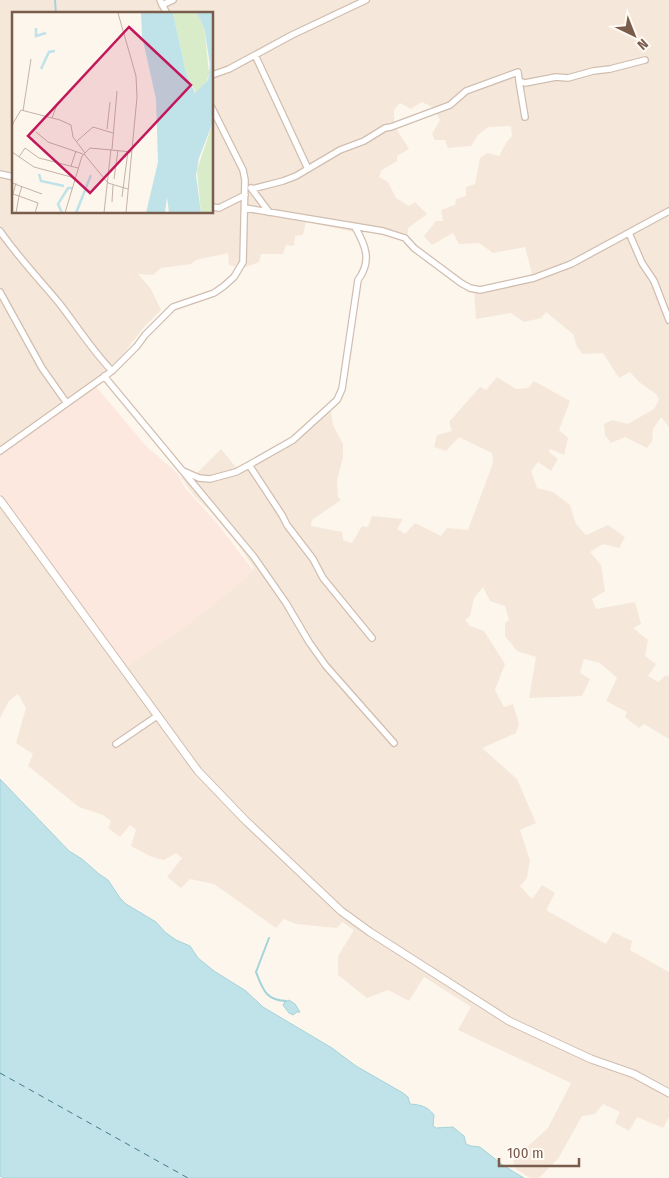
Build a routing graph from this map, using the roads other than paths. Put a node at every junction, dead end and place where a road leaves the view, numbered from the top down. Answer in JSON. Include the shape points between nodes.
{"nodes":[{"id":1,"x":173,"y":0,"type":"edge"},
{"id":2,"x":366,"y":0,"type":"edge"},
{"id":3,"x":161,"y":3,"type":"edge"},
{"id":4,"x":254,"y":54,"type":"junction"},
{"id":5,"x":645,"y":60,"type":"dead end"},
{"id":6,"x":214,"y":74,"type":"edge"},
{"id":7,"x":519,"y":81,"type":"junction"},
{"id":8,"x":214,"y":112,"type":"edge"},
{"id":9,"x":525,"y":118,"type":"dead end"},
{"id":10,"x":308,"y":170,"type":"junction"},
{"id":11,"x":245,"y":180,"type":"junction"},
{"id":12,"x":252,"y":189,"type":"junction"},
{"id":13,"x":245,"y":196,"type":"junction"},
{"id":14,"x":214,"y":207,"type":"edge"},
{"id":15,"x":244,"y":208,"type":"junction"},
{"id":16,"x":669,"y":211,"type":"edge"},
{"id":17,"x":269,"y":212,"type":"junction"},
{"id":18,"x":355,"y":227,"type":"junction"},
{"id":19,"x":0,"y":231,"type":"edge"},
{"id":20,"x":629,"y":233,"type":"junction"},
{"id":21,"x":0,"y":292,"type":"edge"},
{"id":22,"x":669,"y":320,"type":"edge"},
{"id":23,"x":112,"y":371,"type":"junction"},
{"id":24,"x":104,"y":376,"type":"junction"},
{"id":25,"x":66,"y":402,"type":"junction"},
{"id":26,"x":1,"y":448,"type":"edge"},
{"id":27,"x":250,"y":465,"type":"junction"},
{"id":28,"x":182,"y":470,"type":"junction"},
{"id":29,"x":0,"y":500,"type":"edge"},
{"id":30,"x":372,"y":638,"type":"dead end"},
{"id":31,"x":157,"y":716,"type":"junction"},
{"id":32,"x":394,"y":743,"type":"dead end"},
{"id":33,"x":116,"y":744,"type":"dead end"},
{"id":34,"x":669,"y":1093,"type":"edge"}],
"edges":[{"from":1,"to":3,"type":"street"},
{"from":2,"to":4,"type":"street"},
{"from":4,"to":6,"type":"street"},
{"from":4,"to":10,"type":"street"},
{"from":5,"to":7,"type":"street","via":[[568,78]]},
{"from":7,"to":9,"type":"street"},
{"from":7,"to":10,"type":"street","via":[[518,72],[466,91],[450,105],[385,128]]},
{"from":8,"to":11,"type":"street"},
{"from":10,"to":12,"type":"street"},
{"from":11,"to":12,"type":"street"},
{"from":11,"to":13,"type":"street"},
{"from":12,"to":17,"type":"street"},
{"from":13,"to":14,"type":"street"},
{"from":13,"to":15,"type":"street"},
{"from":15,"to":17,"type":"street"},
{"from":15,"to":23,"type":"street","via":[[242,262],[234,277],[214,293],[173,307]]},
{"from":16,"to":20,"type":"street"},
{"from":17,"to":18,"type":"street"},
{"from":18,"to":20,"type":"street","via":[[405,238],[461,283],[480,290],[559,269]]},
{"from":18,"to":27,"type":"street","via":[[367,258],[358,280],[342,389],[337,400],[293,440]]},
{"from":19,"to":23,"type":"street"},
{"from":20,"to":22,"type":"street","via":[[654,281]]},
{"from":21,"to":25,"type":"street","via":[[42,368]]},
{"from":23,"to":24,"type":"street"},
{"from":24,"to":25,"type":"street"},
{"from":24,"to":28,"type":"street"},
{"from":25,"to":26,"type":"street"},
{"from":27,"to":28,"type":"street","via":[[210,479]]},
{"from":27,"to":30,"type":"street","via":[[323,578]]},
{"from":28,"to":32,"type":"street","via":[[270,578],[314,651]]},
{"from":29,"to":31,"type":"street"},
{"from":31,"to":33,"type":"street"},
{"from":31,"to":34,"type":"street","via":[[198,771],[341,911],[509,1021],[591,1059],[634,1074]]}]}
